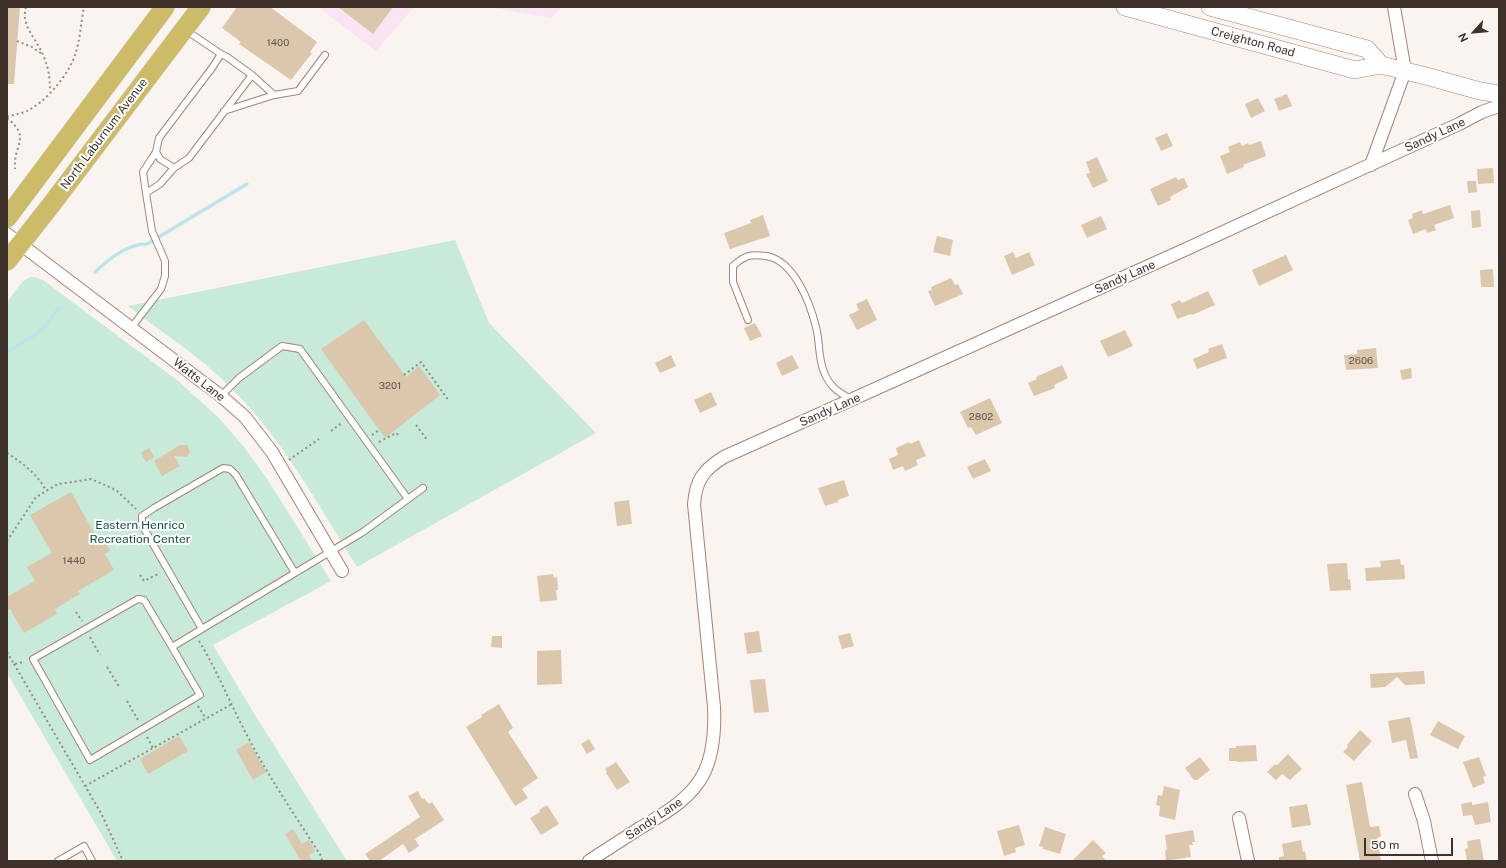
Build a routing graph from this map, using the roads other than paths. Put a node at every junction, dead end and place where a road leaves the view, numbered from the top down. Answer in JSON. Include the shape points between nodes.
{"nodes":[{"id":1,"x":165,"y":7,"type":"edge"},
{"id":2,"x":201,"y":7,"type":"edge"},
{"id":3,"x":1126,"y":7,"type":"edge"},
{"id":4,"x":1210,"y":7,"type":"edge"},
{"id":5,"x":1394,"y":7,"type":"edge"},
{"id":6,"x":184,"y":29,"type":"junction"},
{"id":7,"x":221,"y":54,"type":"junction"},
{"id":8,"x":325,"y":55,"type":"dead end"},
{"id":9,"x":1381,"y":65,"type":"junction"},
{"id":10,"x":1405,"y":71,"type":"junction"},
{"id":11,"x":252,"y":75,"type":"junction"},
{"id":12,"x":1499,"y":94,"type":"edge"},
{"id":13,"x":274,"y":95,"type":"junction"},
{"id":14,"x":1499,"y":106,"type":"edge"},
{"id":15,"x":224,"y":111,"type":"junction"},
{"id":16,"x":156,"y":152,"type":"junction"},
{"id":17,"x":1370,"y":165,"type":"junction"},
{"id":18,"x":174,"y":168,"type":"junction"},
{"id":19,"x":146,"y":193,"type":"junction"},
{"id":20,"x":7,"y":218,"type":"edge"},
{"id":21,"x":14,"y":239,"type":"edge"},
{"id":22,"x":7,"y":261,"type":"edge"},
{"id":23,"x":748,"y":320,"type":"dead end"},
{"id":24,"x":131,"y":328,"type":"junction"},
{"id":25,"x":221,"y":396,"type":"junction"},
{"id":26,"x":853,"y":400,"type":"junction"},
{"id":27,"x":424,"y":488,"type":"dead end"},
{"id":28,"x":408,"y":499,"type":"junction"},
{"id":29,"x":331,"y":552,"type":"junction"},
{"id":30,"x":342,"y":571,"type":"dead end"},
{"id":31,"x":295,"y":573,"type":"junction"},
{"id":32,"x":202,"y":629,"type":"junction"},
{"id":33,"x":172,"y":647,"type":"junction"},
{"id":34,"x":1415,"y":794,"type":"dead end"},
{"id":35,"x":1239,"y":818,"type":"dead end"},
{"id":36,"x":58,"y":861,"type":"edge"},
{"id":37,"x":92,"y":861,"type":"edge"},
{"id":38,"x":588,"y":861,"type":"edge"},
{"id":39,"x":1248,"y":861,"type":"edge"},
{"id":40,"x":1432,"y":861,"type":"edge"}],
"edges":[{"from":1,"to":20,"type":"main road"},
{"from":2,"to":6,"type":"main road","name":"North Laburnum Avenue"},
{"from":3,"to":9,"type":"main road","name":"Creighton Road","via":[[1355,70]]},
{"from":4,"to":9,"type":"main road","name":"Creighton Road","via":[[1367,49]]},
{"from":5,"to":10,"type":"street"},
{"from":6,"to":7,"type":"lane"},
{"from":6,"to":21,"type":"main road","name":"North Laburnum Avenue"},
{"from":7,"to":11,"type":"lane"},
{"from":7,"to":16,"type":"lane","via":[[159,138]]},
{"from":8,"to":13,"type":"lane","via":[[298,91]]},
{"from":9,"to":10,"type":"main road","name":"Creighton Road"},
{"from":10,"to":12,"type":"main road","name":"Creighton Road"},
{"from":10,"to":17,"type":"street"},
{"from":11,"to":13,"type":"lane"},
{"from":11,"to":15,"type":"lane"},
{"from":13,"to":15,"type":"lane"},
{"from":14,"to":17,"type":"street","name":"Sandy Lane"},
{"from":15,"to":18,"type":"lane","via":[[189,158]]},
{"from":16,"to":18,"type":"lane","via":[[160,159]]},
{"from":16,"to":19,"type":"lane","via":[[143,172]]},
{"from":17,"to":26,"type":"street","name":"Sandy Lane"},
{"from":18,"to":19,"type":"lane","via":[[160,184]]},
{"from":19,"to":24,"type":"lane","via":[[152,231],[161,248],[166,276],[161,289]]},
{"from":21,"to":22,"type":"main road","name":"North Laburnum Avenue"},
{"from":21,"to":24,"type":"street","name":"Watts Lane"},
{"from":23,"to":26,"type":"lane","via":[[733,282],[733,266],[742,258],[756,255],[770,257],[783,264],[794,275],[802,289],[816,328],[824,372],[838,392]]},
{"from":24,"to":25,"type":"street","name":"Watts Lane"},
{"from":25,"to":28,"type":"lane","via":[[238,378],[282,346],[300,349]]},
{"from":25,"to":29,"type":"street","name":"Watts Lane","via":[[245,417],[272,452]]},
{"from":26,"to":38,"type":"street","name":"Sandy Lane","via":[[724,457],[711,465],[699,481],[694,504],[714,706],[715,726],[711,753],[699,782],[685,798]]},
{"from":27,"to":28,"type":"lane"},
{"from":28,"to":29,"type":"lane"},
{"from":29,"to":30,"type":"street","name":"Watts Lane"},
{"from":29,"to":31,"type":"lane"},
{"from":31,"to":32,"type":"lane"},
{"from":31,"to":32,"type":"lane","via":[[230,469],[222,468],[154,508],[142,516],[145,533]]},
{"from":32,"to":33,"type":"lane"},
{"from":33,"to":33,"type":"lane","via":[[200,695],[90,760],[34,660],[138,599],[144,600]]},
{"from":34,"to":40,"type":"street","via":[[1424,821]]},
{"from":35,"to":39,"type":"street"},
{"from":36,"to":37,"type":"lane","via":[[84,846]]}]}
